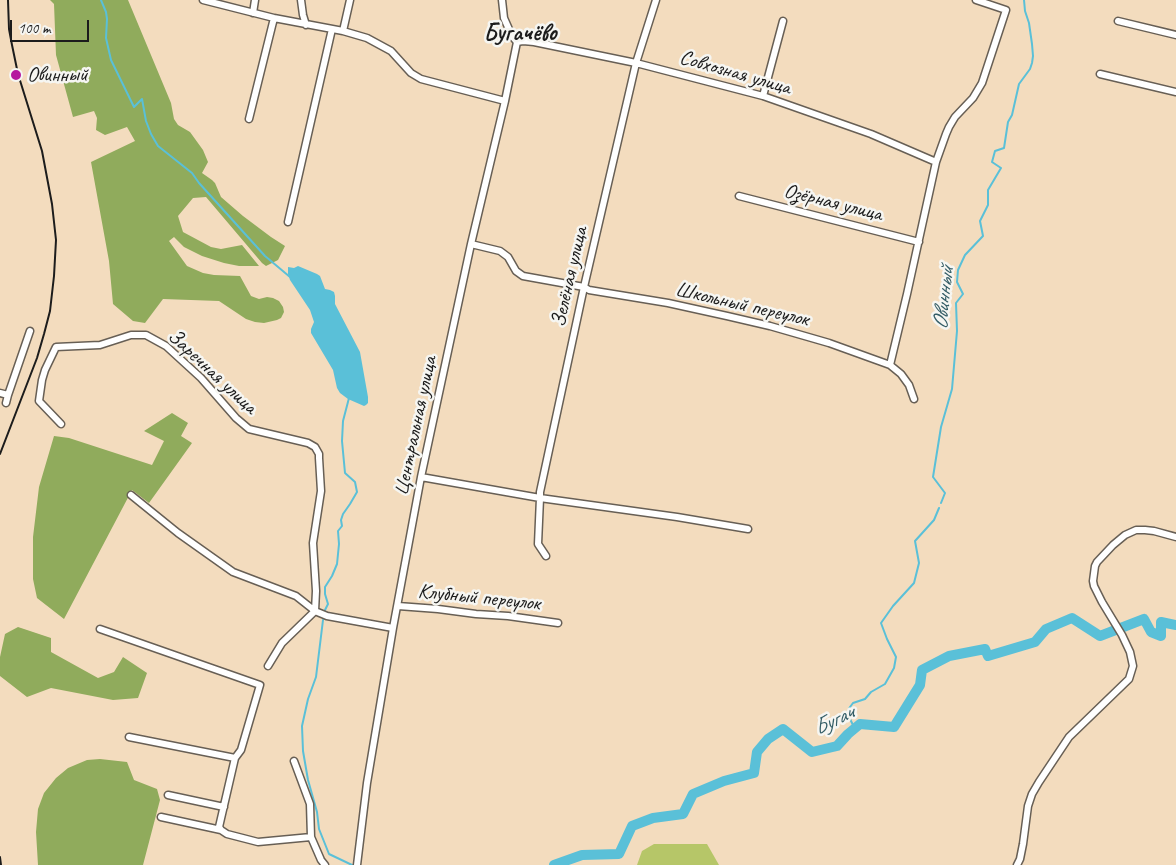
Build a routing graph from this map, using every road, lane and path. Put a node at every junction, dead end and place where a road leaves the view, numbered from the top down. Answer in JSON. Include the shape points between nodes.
{"nodes":[{"id":1,"x":203,"y":0,"type":"edge"},
{"id":2,"x":256,"y":0,"type":"edge"},
{"id":3,"x":301,"y":0,"type":"edge"},
{"id":4,"x":350,"y":0,"type":"edge"},
{"id":5,"x":502,"y":0,"type":"edge"},
{"id":6,"x":656,"y":0,"type":"edge"},
{"id":7,"x":976,"y":0,"type":"edge"},
{"id":8,"x":218,"y":2,"type":"edge"},
{"id":9,"x":253,"y":13,"type":"junction"},
{"id":10,"x":274,"y":18,"type":"junction"},
{"id":11,"x":783,"y":21,"type":"dead end"},
{"id":12,"x":1118,"y":21,"type":"dead end"},
{"id":13,"x":306,"y":25,"type":"junction"},
{"id":14,"x":332,"y":29,"type":"junction"},
{"id":15,"x":343,"y":31,"type":"junction"},
{"id":16,"x":1176,"y":35,"type":"edge"},
{"id":17,"x":517,"y":42,"type":"junction"},
{"id":18,"x":636,"y":63,"type":"junction"},
{"id":19,"x":1100,"y":74,"type":"dead end"},
{"id":20,"x":1176,"y":92,"type":"edge"},
{"id":21,"x":763,"y":96,"type":"junction"},
{"id":22,"x":505,"y":102,"type":"junction"},
{"id":23,"x":249,"y":119,"type":"dead end"},
{"id":24,"x":936,"y":162,"type":"junction"},
{"id":25,"x":739,"y":196,"type":"dead end"},
{"id":26,"x":288,"y":222,"type":"dead end"},
{"id":27,"x":919,"y":242,"type":"junction"},
{"id":28,"x":471,"y":244,"type":"junction"},
{"id":29,"x":584,"y":287,"type":"junction"},
{"id":30,"x":30,"y":331,"type":"dead end"},
{"id":31,"x":890,"y":365,"type":"junction"},
{"id":32,"x":0,"y":393,"type":"edge"},
{"id":33,"x":914,"y":399,"type":"dead end"},
{"id":34,"x":60,"y":424,"type":"dead end"},
{"id":35,"x":421,"y":477,"type":"junction"},
{"id":36,"x":131,"y":495,"type":"dead end"},
{"id":37,"x":540,"y":498,"type":"junction"},
{"id":38,"x":748,"y":529,"type":"dead end"},
{"id":39,"x":1176,"y":537,"type":"edge"},
{"id":40,"x":546,"y":556,"type":"dead end"},
{"id":41,"x":398,"y":606,"type":"junction"},
{"id":42,"x":315,"y":611,"type":"junction"},
{"id":43,"x":558,"y":623,"type":"dead end"},
{"id":44,"x":393,"y":628,"type":"junction"},
{"id":45,"x":100,"y":629,"type":"dead end"},
{"id":46,"x":268,"y":666,"type":"dead end"},
{"id":47,"x":129,"y":737,"type":"dead end"},
{"id":48,"x":236,"y":758,"type":"junction"},
{"id":49,"x":294,"y":761,"type":"dead end"},
{"id":50,"x":168,"y":795,"type":"dead end"},
{"id":51,"x":224,"y":807,"type":"junction"},
{"id":52,"x":160,"y":817,"type":"dead end"},
{"id":53,"x":221,"y":830,"type":"junction"},
{"id":54,"x":312,"y":838,"type":"junction"},
{"id":55,"x":357,"y":863,"type":"edge"},
{"id":56,"x":324,"y":865,"type":"edge"},
{"id":57,"x":1017,"y":865,"type":"edge"}],
"edges":[{"from":1,"to":8,"type":"street"},
{"from":2,"to":9,"type":"street"},
{"from":3,"to":13,"type":"street"},
{"from":4,"to":15,"type":"street"},
{"from":5,"to":17,"type":"street","via":[[504,18]]},
{"from":6,"to":18,"type":"street","name":"Зелёная улица"},
{"from":7,"to":24,"type":"street","via":[[1006,10],[982,83],[955,117]]},
{"from":8,"to":9,"type":"street"},
{"from":9,"to":10,"type":"street"},
{"from":10,"to":13,"type":"street"},
{"from":10,"to":23,"type":"street"},
{"from":11,"to":21,"type":"street"},
{"from":12,"to":16,"type":"street"},
{"from":13,"to":14,"type":"street"},
{"from":14,"to":15,"type":"street"},
{"from":14,"to":26,"type":"street"},
{"from":15,"to":22,"type":"street","via":[[383,46],[421,79]]},
{"from":17,"to":18,"type":"street","name":"Совхозная улица","via":[[523,40]]},
{"from":17,"to":22,"type":"street","name":"Центральная улица"},
{"from":18,"to":21,"type":"street","name":"Совхозная улица"},
{"from":18,"to":29,"type":"street","name":"Зелёная улица"},
{"from":19,"to":20,"type":"street"},
{"from":21,"to":24,"type":"street","name":"Совхозная улица","via":[[871,134]]},
{"from":22,"to":28,"type":"street","name":"Центральная улица"},
{"from":24,"to":27,"type":"street"},
{"from":25,"to":27,"type":"street","name":"Озёрная улица"},
{"from":27,"to":31,"type":"street"},
{"from":28,"to":29,"type":"street","name":"Школьный переулок","via":[[500,251],[523,276]]},
{"from":28,"to":35,"type":"street","name":"Центральная улица"},
{"from":29,"to":31,"type":"street","name":"Школьный переулок","via":[[770,326]]},
{"from":29,"to":37,"type":"street","name":"Зелёная улица"},
{"from":30,"to":32,"type":"street","via":[[7,399]]},
{"from":31,"to":33,"type":"street","via":[[909,385]]},
{"from":34,"to":42,"type":"street","name":"Заречная улица","via":[[39,401],[45,370],[56,347],[100,345],[146,335],[166,346],[249,429],[312,445],[319,454],[321,492],[313,543]]},
{"from":35,"to":37,"type":"street"},
{"from":35,"to":41,"type":"street","name":"Центральная улица"},
{"from":36,"to":42,"type":"street","via":[[233,572],[296,596]]},
{"from":37,"to":38,"type":"street"},
{"from":37,"to":40,"type":"street","name":"Зелёная улица","via":[[538,544]]},
{"from":39,"to":57,"type":"street","via":[[1136,530],[1120,539],[1097,562],[1093,573],[1094,586],[1122,635],[1133,666],[1128,679],[1069,738],[1032,794]]},
{"from":41,"to":43,"type":"street","name":"Клубный переулок"},
{"from":41,"to":44,"type":"street","name":"Центральная улица"},
{"from":42,"to":44,"type":"street"},
{"from":42,"to":46,"type":"street","via":[[282,643]]},
{"from":44,"to":55,"type":"street","name":"Центральная улица"},
{"from":45,"to":48,"type":"street","via":[[260,685]]},
{"from":47,"to":48,"type":"street"},
{"from":48,"to":51,"type":"street"},
{"from":49,"to":54,"type":"street","via":[[310,804]]},
{"from":50,"to":51,"type":"street"},
{"from":51,"to":53,"type":"street","via":[[219,825]]},
{"from":52,"to":53,"type":"street"},
{"from":53,"to":54,"type":"street","via":[[258,842]]},
{"from":54,"to":56,"type":"street"}]}
